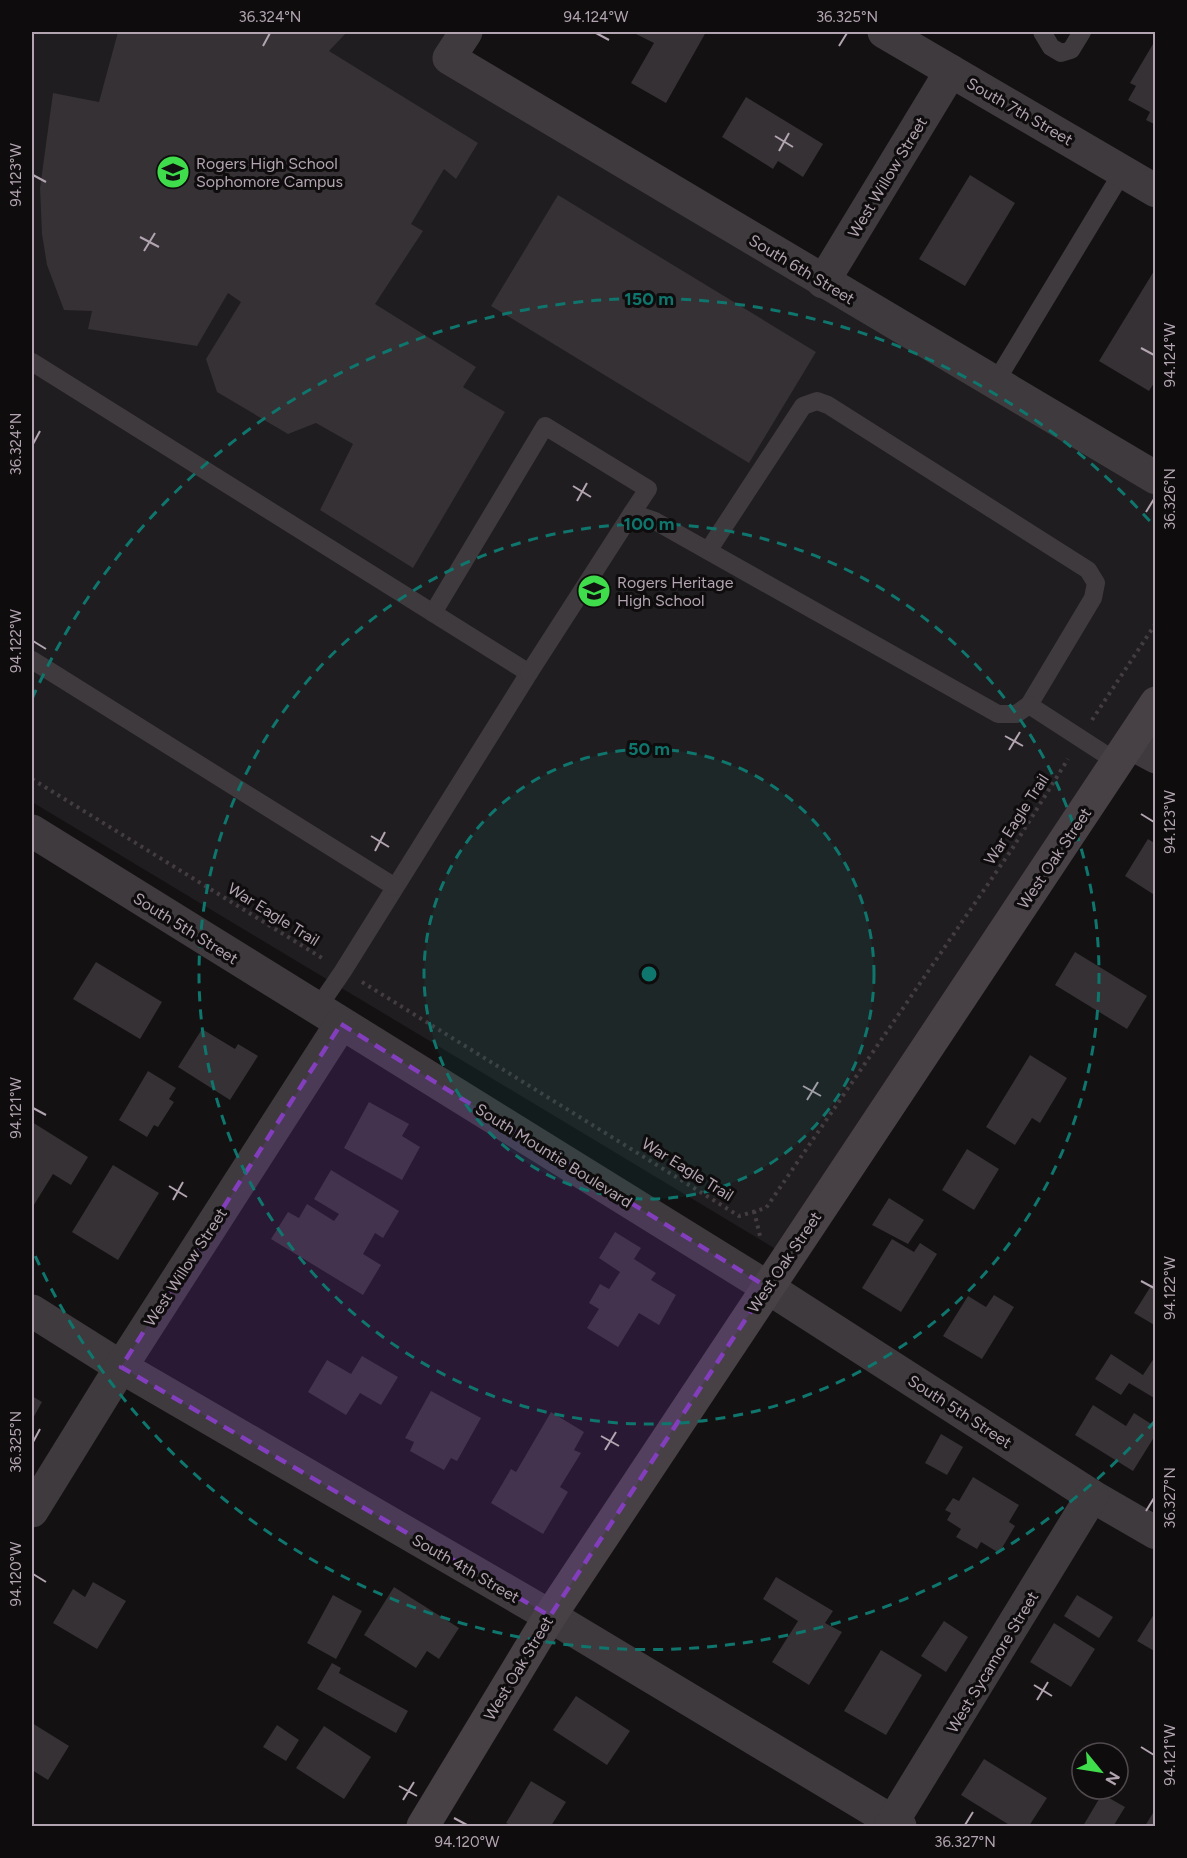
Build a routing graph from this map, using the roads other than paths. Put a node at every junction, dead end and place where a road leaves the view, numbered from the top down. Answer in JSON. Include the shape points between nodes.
{"nodes":[{"id":1,"x":884,"y":32,"type":"edge"},
{"id":2,"x":1042,"y":32,"type":"edge"},
{"id":3,"x":1082,"y":32,"type":"edge"},
{"id":4,"x":457,"y":45,"type":"edge"},
{"id":5,"x":951,"y":71,"type":"junction"},
{"id":6,"x":1123,"y":171,"type":"junction"},
{"id":7,"x":1155,"y":191,"type":"edge"},
{"id":8,"x":823,"y":282,"type":"junction"},
{"id":9,"x":32,"y":362,"type":"edge"},
{"id":10,"x":995,"y":383,"type":"junction"},
{"id":11,"x":1155,"y":478,"type":"edge"},
{"id":12,"x":632,"y":513,"type":"junction"},
{"id":13,"x":708,"y":551,"type":"junction"},
{"id":14,"x":433,"y":613,"type":"junction"},
{"id":15,"x":32,"y":660,"type":"edge"},
{"id":16,"x":529,"y":673,"type":"junction"},
{"id":17,"x":1155,"y":703,"type":"edge"},
{"id":18,"x":1029,"y":705,"type":"junction"},
{"id":19,"x":1134,"y":754,"type":"edge"},
{"id":20,"x":32,"y":831,"type":"edge"},
{"id":21,"x":396,"y":887,"type":"junction"},
{"id":22,"x":329,"y":1016,"type":"junction"},
{"id":23,"x":767,"y":1287,"type":"junction"},
{"id":24,"x":32,"y":1311,"type":"edge"},
{"id":25,"x":121,"y":1367,"type":"junction"},
{"id":26,"x":1092,"y":1496,"type":"junction"},
{"id":27,"x":32,"y":1511,"type":"edge"},
{"id":28,"x":1155,"y":1533,"type":"edge"},
{"id":29,"x":550,"y":1616,"type":"junction"},
{"id":30,"x":894,"y":1825,"type":"edge"},
{"id":31,"x":423,"y":1827,"type":"edge"}],
"edges":[{"from":1,"to":5,"type":"street","name":"South 7th Street"},
{"from":2,"to":3,"type":"lane","via":[[1050,47],[1061,53],[1071,50]]},
{"from":4,"to":8,"type":"street","name":"South 6th Street"},
{"from":5,"to":6,"type":"street","name":"South 7th Street"},
{"from":5,"to":8,"type":"street","name":"West Willow Street"},
{"from":6,"to":7,"type":"street","name":"South 7th Street"},
{"from":6,"to":10,"type":"lane"},
{"from":8,"to":10,"type":"street","name":"South 6th Street"},
{"from":9,"to":14,"type":"lane"},
{"from":10,"to":11,"type":"street","name":"South 6th Street"},
{"from":12,"to":13,"type":"lane","via":[[655,521]]},
{"from":12,"to":14,"type":"lane","via":[[648,489],[545,426]]},
{"from":12,"to":16,"type":"lane"},
{"from":13,"to":18,"type":"lane","via":[[998,714],[1016,714]]},
{"from":13,"to":18,"type":"lane","via":[[803,406],[817,401],[828,405],[1088,570],[1096,583],[1093,598]]},
{"from":14,"to":16,"type":"lane"},
{"from":15,"to":21,"type":"lane"},
{"from":16,"to":21,"type":"lane"},
{"from":17,"to":19,"type":"street","name":"West Oak Street"},
{"from":18,"to":19,"type":"lane","via":[[1081,738]]},
{"from":19,"to":23,"type":"street","name":"West Oak Street"},
{"from":20,"to":22,"type":"street","name":"South 5th Street"},
{"from":21,"to":22,"type":"lane","via":[[343,971]]},
{"from":22,"to":23,"type":"street","name":"South Mountie Boulevard"},
{"from":22,"to":25,"type":"street","name":"West Willow Street"},
{"from":23,"to":26,"type":"street","name":"South 5th Street"},
{"from":23,"to":29,"type":"street","name":"West Oak Street"},
{"from":24,"to":25,"type":"street","name":"South 4th Street"},
{"from":25,"to":27,"type":"street","name":"West Willow Street"},
{"from":25,"to":29,"type":"street","name":"South 4th Street"},
{"from":26,"to":28,"type":"street","name":"South 5th Street"},
{"from":26,"to":30,"type":"street","name":"West Sycamore Street"},
{"from":29,"to":30,"type":"street","name":"South 4th Street"},
{"from":29,"to":31,"type":"street","name":"West Oak Street"}]}
